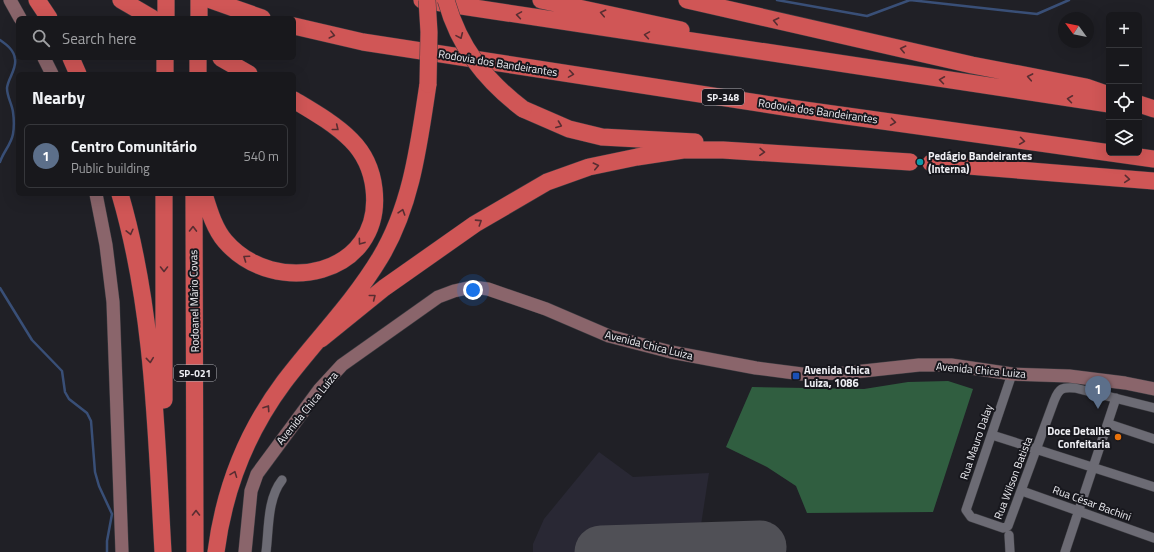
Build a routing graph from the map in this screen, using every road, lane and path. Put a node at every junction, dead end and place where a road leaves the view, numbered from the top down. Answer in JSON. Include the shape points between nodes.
{"nodes":[{"id":1,"x":10,"y":0,"type":"edge"},
{"id":2,"x":38,"y":0,"type":"edge"},
{"id":3,"x":121,"y":0,"type":"edge"},
{"id":4,"x":166,"y":0,"type":"edge"},
{"id":5,"x":199,"y":0,"type":"edge"},
{"id":6,"x":211,"y":0,"type":"edge"},
{"id":7,"x":422,"y":0,"type":"edge"},
{"id":8,"x":427,"y":0,"type":"edge"},
{"id":9,"x":446,"y":0,"type":"edge"},
{"id":10,"x":541,"y":0,"type":"edge"},
{"id":11,"x":687,"y":0,"type":"edge"},
{"id":12,"x":19,"y":16,"type":"edge"},
{"id":13,"x":48,"y":16,"type":"edge"},
{"id":14,"x":149,"y":16,"type":"edge"},
{"id":15,"x":166,"y":16,"type":"edge"},
{"id":16,"x":199,"y":16,"type":"edge"},
{"id":17,"x":256,"y":16,"type":"edge"},
{"id":18,"x":296,"y":26,"type":"edge"},
{"id":19,"x":805,"y":59,"type":"junction"},
{"id":20,"x":45,"y":60,"type":"edge"},
{"id":21,"x":72,"y":60,"type":"edge"},
{"id":22,"x":198,"y":60,"type":"edge"},
{"id":23,"x":224,"y":60,"type":"edge"},
{"id":24,"x":51,"y":72,"type":"edge"},
{"id":25,"x":77,"y":72,"type":"edge"},
{"id":26,"x":198,"y":72,"type":"edge"},
{"id":27,"x":246,"y":72,"type":"edge"},
{"id":28,"x":1106,"y":94,"type":"edge"},
{"id":29,"x":296,"y":101,"type":"edge"},
{"id":30,"x":1106,"y":104,"type":"edge"},
{"id":31,"x":1142,"y":105,"type":"edge"},
{"id":32,"x":1142,"y":109,"type":"edge"},
{"id":33,"x":1154,"y":110,"type":"edge"},
{"id":34,"x":723,"y":150,"type":"junction"},
{"id":35,"x":1154,"y":159,"type":"edge"},
{"id":36,"x":910,"y":162,"type":"dead end"},
{"id":37,"x":931,"y":163,"type":"dead end"},
{"id":38,"x":1154,"y":181,"type":"edge"},
{"id":39,"x":96,"y":196,"type":"edge"},
{"id":40,"x":121,"y":196,"type":"edge"},
{"id":41,"x":164,"y":196,"type":"edge"},
{"id":42,"x":194,"y":196,"type":"edge"},
{"id":43,"x":205,"y":196,"type":"edge"},
{"id":44,"x":321,"y":339,"type":"junction"},
{"id":45,"x":1012,"y":374,"type":"junction"},
{"id":46,"x":1154,"y":389,"type":"edge"},
{"id":47,"x":1116,"y":398,"type":"junction"},
{"id":48,"x":1154,"y":408,"type":"edge"},
{"id":49,"x":1109,"y":424,"type":"junction"},
{"id":50,"x":992,"y":435,"type":"junction"},
{"id":51,"x":1154,"y":440,"type":"edge"},
{"id":52,"x":1038,"y":449,"type":"junction"},
{"id":53,"x":1093,"y":466,"type":"junction"},
{"id":54,"x":282,"y":480,"type":"dead end"},
{"id":55,"x":1154,"y":487,"type":"edge"},
{"id":56,"x":1022,"y":491,"type":"junction"},
{"id":57,"x":1080,"y":512,"type":"junction"},
{"id":58,"x":971,"y":517,"type":"joint"},
{"id":59,"x":1009,"y":535,"type":"dead end"},
{"id":60,"x":1154,"y":538,"type":"edge"},
{"id":61,"x":122,"y":552,"type":"edge"},
{"id":62,"x":163,"y":552,"type":"edge"},
{"id":63,"x":195,"y":552,"type":"edge"},
{"id":64,"x":216,"y":552,"type":"edge"},
{"id":65,"x":245,"y":552,"type":"edge"},
{"id":66,"x":266,"y":552,"type":"edge"},
{"id":67,"x":1010,"y":552,"type":"edge"},
{"id":68,"x":1066,"y":552,"type":"edge"}],
"edges":[{"from":1,"to":12,"type":"main road"},
{"from":2,"to":13,"type":"highway"},
{"from":3,"to":14,"type":"highway"},
{"from":4,"to":15,"type":"highway"},
{"from":5,"to":16,"type":"highway"},
{"from":6,"to":17,"type":"highway"},
{"from":19,"to":7,"type":"highway","one_way":true},
{"from":44,"to":8,"type":"highway","one_way":true,"bridge":true,"via":[[380,258],[401,215],[418,151],[428,84]]},
{"from":9,"to":34,"type":"highway","one_way":true,"bridge":true,"via":[[463,42],[483,73],[502,93],[523,108],[569,129],[602,137],[693,142]]},
{"from":19,"to":10,"type":"highway","one_way":true},
{"from":28,"to":11,"type":"highway","one_way":true},
{"from":18,"to":35,"type":"highway","name":"Rodovia dos Bandeirantes","number":"SP-348","one_way":true,"via":[[363,42],[797,109]]},
{"from":30,"to":19,"type":"highway","one_way":true},
{"from":20,"to":24,"type":"main road"},
{"from":21,"to":25,"type":"highway"},
{"from":22,"to":26,"type":"highway"},
{"from":23,"to":27,"type":"highway"},
{"from":29,"to":43,"type":"highway","one_way":true,"via":[[329,122],[352,141],[368,165],[373,181],[375,209],[364,239],[354,251],[341,262],[307,274],[266,269],[246,260],[224,240],[211,218]]},
{"from":31,"to":33,"type":"highway"},
{"from":32,"to":33,"type":"highway"},
{"from":34,"to":36,"type":"highway","one_way":true},
{"from":44,"to":34,"type":"highway","one_way":true,"via":[[384,288],[443,246],[509,203],[547,182],[589,167],[637,157],[683,150]]},
{"from":37,"to":38,"type":"highway","one_way":true},
{"from":39,"to":61,"type":"main road","via":[[113,302]]},
{"from":40,"to":62,"type":"highway","one_way":true,"via":[[132,240],[144,307],[155,415]]},
{"from":41,"to":62,"type":"highway","number":"SP-021","one_way":true},
{"from":63,"to":42,"type":"highway","name":"Rodoanel Mário Covas","number":"SP-021","one_way":true},
{"from":64,"to":44,"type":"highway","one_way":true,"via":[[220,519],[228,491],[248,442],[284,383]]},
{"from":45,"to":46,"type":"main road","name":"Avenida Chica Luiza","via":[[1069,376]]},
{"from":45,"to":50,"type":"street","name":"Rua Mauro Dalay"},
{"from":45,"to":65,"type":"main road","name":"Avenida Chica Luiza","via":[[951,365],[802,374],[756,368],[672,352],[609,336],[566,316],[488,289],[472,287],[454,291],[438,297],[355,355],[319,390],[257,474],[251,492]]},
{"from":47,"to":48,"type":"street"},
{"from":47,"to":49,"type":"street"},
{"from":47,"to":52,"type":"street","name":"Rua Wilson Batista","via":[[1063,387],[1054,400]]},
{"from":49,"to":51,"type":"street"},
{"from":49,"to":53,"type":"street"},
{"from":50,"to":52,"type":"street"},
{"from":50,"to":58,"type":"street","name":"Rua Mauro Dalay","via":[[967,505],[966,510]]},
{"from":52,"to":53,"type":"street"},
{"from":52,"to":56,"type":"street","name":"Rua Wilson Batista"},
{"from":53,"to":55,"type":"street"},
{"from":53,"to":57,"type":"street"},
{"from":54,"to":66,"type":"street","via":[[272,500]]},
{"from":56,"to":57,"type":"street","name":"Rua César Bachini"},
{"from":56,"to":58,"type":"street","name":"Rua Wilson Batista","via":[[1006,528]]},
{"from":57,"to":60,"type":"street","name":"Rua César Bachini"},
{"from":57,"to":68,"type":"street"},
{"from":59,"to":67,"type":"street","name":"Rua Wilson Batista"}]}
